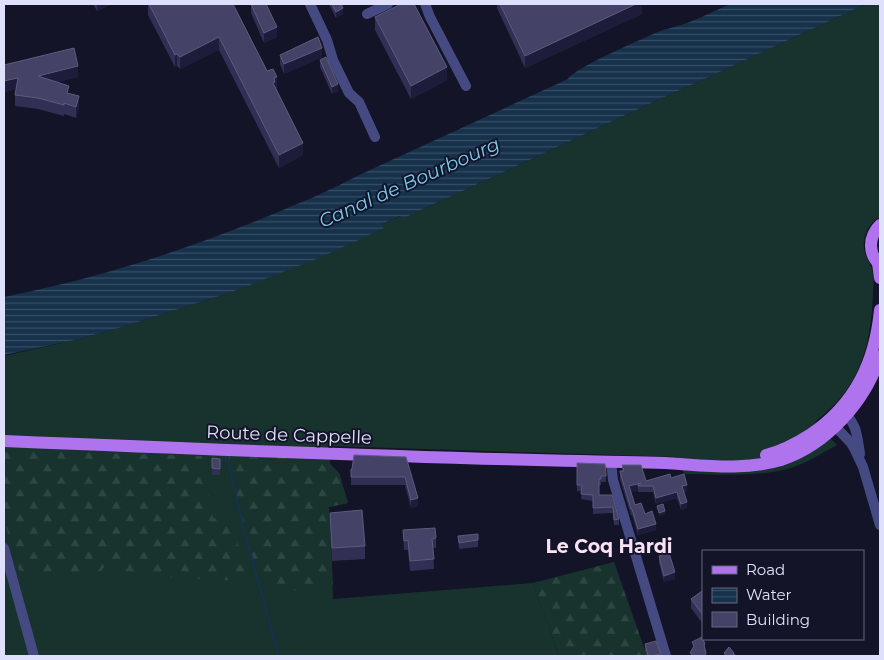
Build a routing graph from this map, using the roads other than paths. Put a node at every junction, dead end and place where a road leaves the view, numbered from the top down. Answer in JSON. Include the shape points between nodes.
{"nodes":[{"id":1,"x":310,"y":4,"type":"edge"},
{"id":2,"x":388,"y":4,"type":"edge"},
{"id":3,"x":425,"y":4,"type":"edge"},
{"id":4,"x":367,"y":14,"type":"dead end"},
{"id":5,"x":466,"y":86,"type":"dead end"},
{"id":6,"x":376,"y":137,"type":"dead end"},
{"id":7,"x":880,"y":225,"type":"edge"},
{"id":8,"x":879,"y":264,"type":"edge"},
{"id":9,"x":880,"y":278,"type":"edge"},
{"id":10,"x":880,"y":310,"type":"edge"},
{"id":11,"x":880,"y":356,"type":"edge"},
{"id":12,"x":844,"y":412,"type":"junction"},
{"id":13,"x":832,"y":423,"type":"junction"},
{"id":14,"x":4,"y":441,"type":"edge"},
{"id":15,"x":611,"y":462,"type":"junction"},
{"id":16,"x":862,"y":467,"type":"junction"},
{"id":17,"x":880,"y":525,"type":"edge"},
{"id":18,"x":4,"y":548,"type":"edge"},
{"id":19,"x":34,"y":656,"type":"edge"},
{"id":20,"x":666,"y":656,"type":"edge"}],
"edges":[{"from":1,"to":6,"type":"street","via":[[349,93],[359,102]]},
{"from":2,"to":4,"type":"street"},
{"from":3,"to":5,"type":"street"},
{"from":7,"to":8,"type":"main road","via":[[871,242],[872,254]]},
{"from":8,"to":9,"type":"main road"},
{"from":10,"to":12,"type":"main road","via":[[865,370]]},
{"from":11,"to":12,"type":"main road","via":[[868,385]]},
{"from":12,"to":13,"type":"main road","name":"Route de Cappelle"},
{"from":12,"to":16,"type":"street","via":[[856,430]]},
{"from":13,"to":15,"type":"main road","name":"Route de Cappelle","via":[[783,454],[742,460]]},
{"from":13,"to":16,"type":"street","via":[[854,448]]},
{"from":14,"to":15,"type":"main road","name":"Route de Cappelle"},
{"from":15,"to":20,"type":"street","via":[[613,480]]},
{"from":16,"to":17,"type":"street"},
{"from":18,"to":19,"type":"street"}]}
